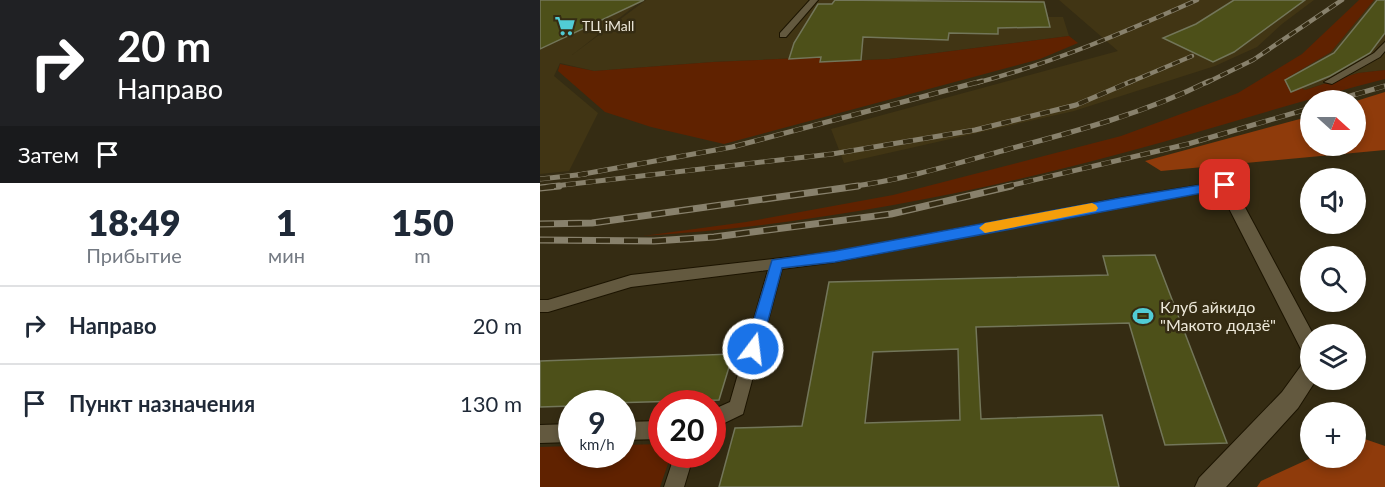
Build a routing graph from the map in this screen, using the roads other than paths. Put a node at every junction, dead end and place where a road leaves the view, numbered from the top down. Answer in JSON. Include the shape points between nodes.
{"nodes":[{"id":1,"x":814,"y":0,"type":"edge"},
{"id":2,"x":783,"y":35,"type":"dead end"},
{"id":3,"x":1385,"y":45,"type":"edge"},
{"id":4,"x":1329,"y":82,"type":"dead end"},
{"id":5,"x":1225,"y":185,"type":"joint"},
{"id":6,"x":777,"y":264,"type":"junction"},
{"id":7,"x":540,"y":306,"type":"edge"},
{"id":8,"x":1300,"y":330,"type":"edge"},
{"id":9,"x":1300,"y":384,"type":"edge"},
{"id":10,"x":726,"y":413,"type":"edge"},
{"id":11,"x":558,"y":433,"type":"edge"},
{"id":12,"x":540,"y":434,"type":"edge"},
{"id":13,"x":680,"y":468,"type":"edge"},
{"id":14,"x":674,"y":487,"type":"edge"},
{"id":15,"x":1208,"y":487,"type":"edge"}],
"edges":[{"from":1,"to":2,"type":"lane"},
{"from":3,"to":4,"type":"lane","via":[[1377,55]]},
{"from":5,"to":6,"type":"lane"},
{"from":5,"to":8,"type":"street"},
{"from":6,"to":7,"type":"lane","via":[[631,281]]},
{"from":6,"to":10,"type":"lane","via":[[737,408]]},
{"from":9,"to":15,"type":"street","via":[[1290,400]]},
{"from":11,"to":12,"type":"lane"},
{"from":13,"to":14,"type":"lane"}]}
